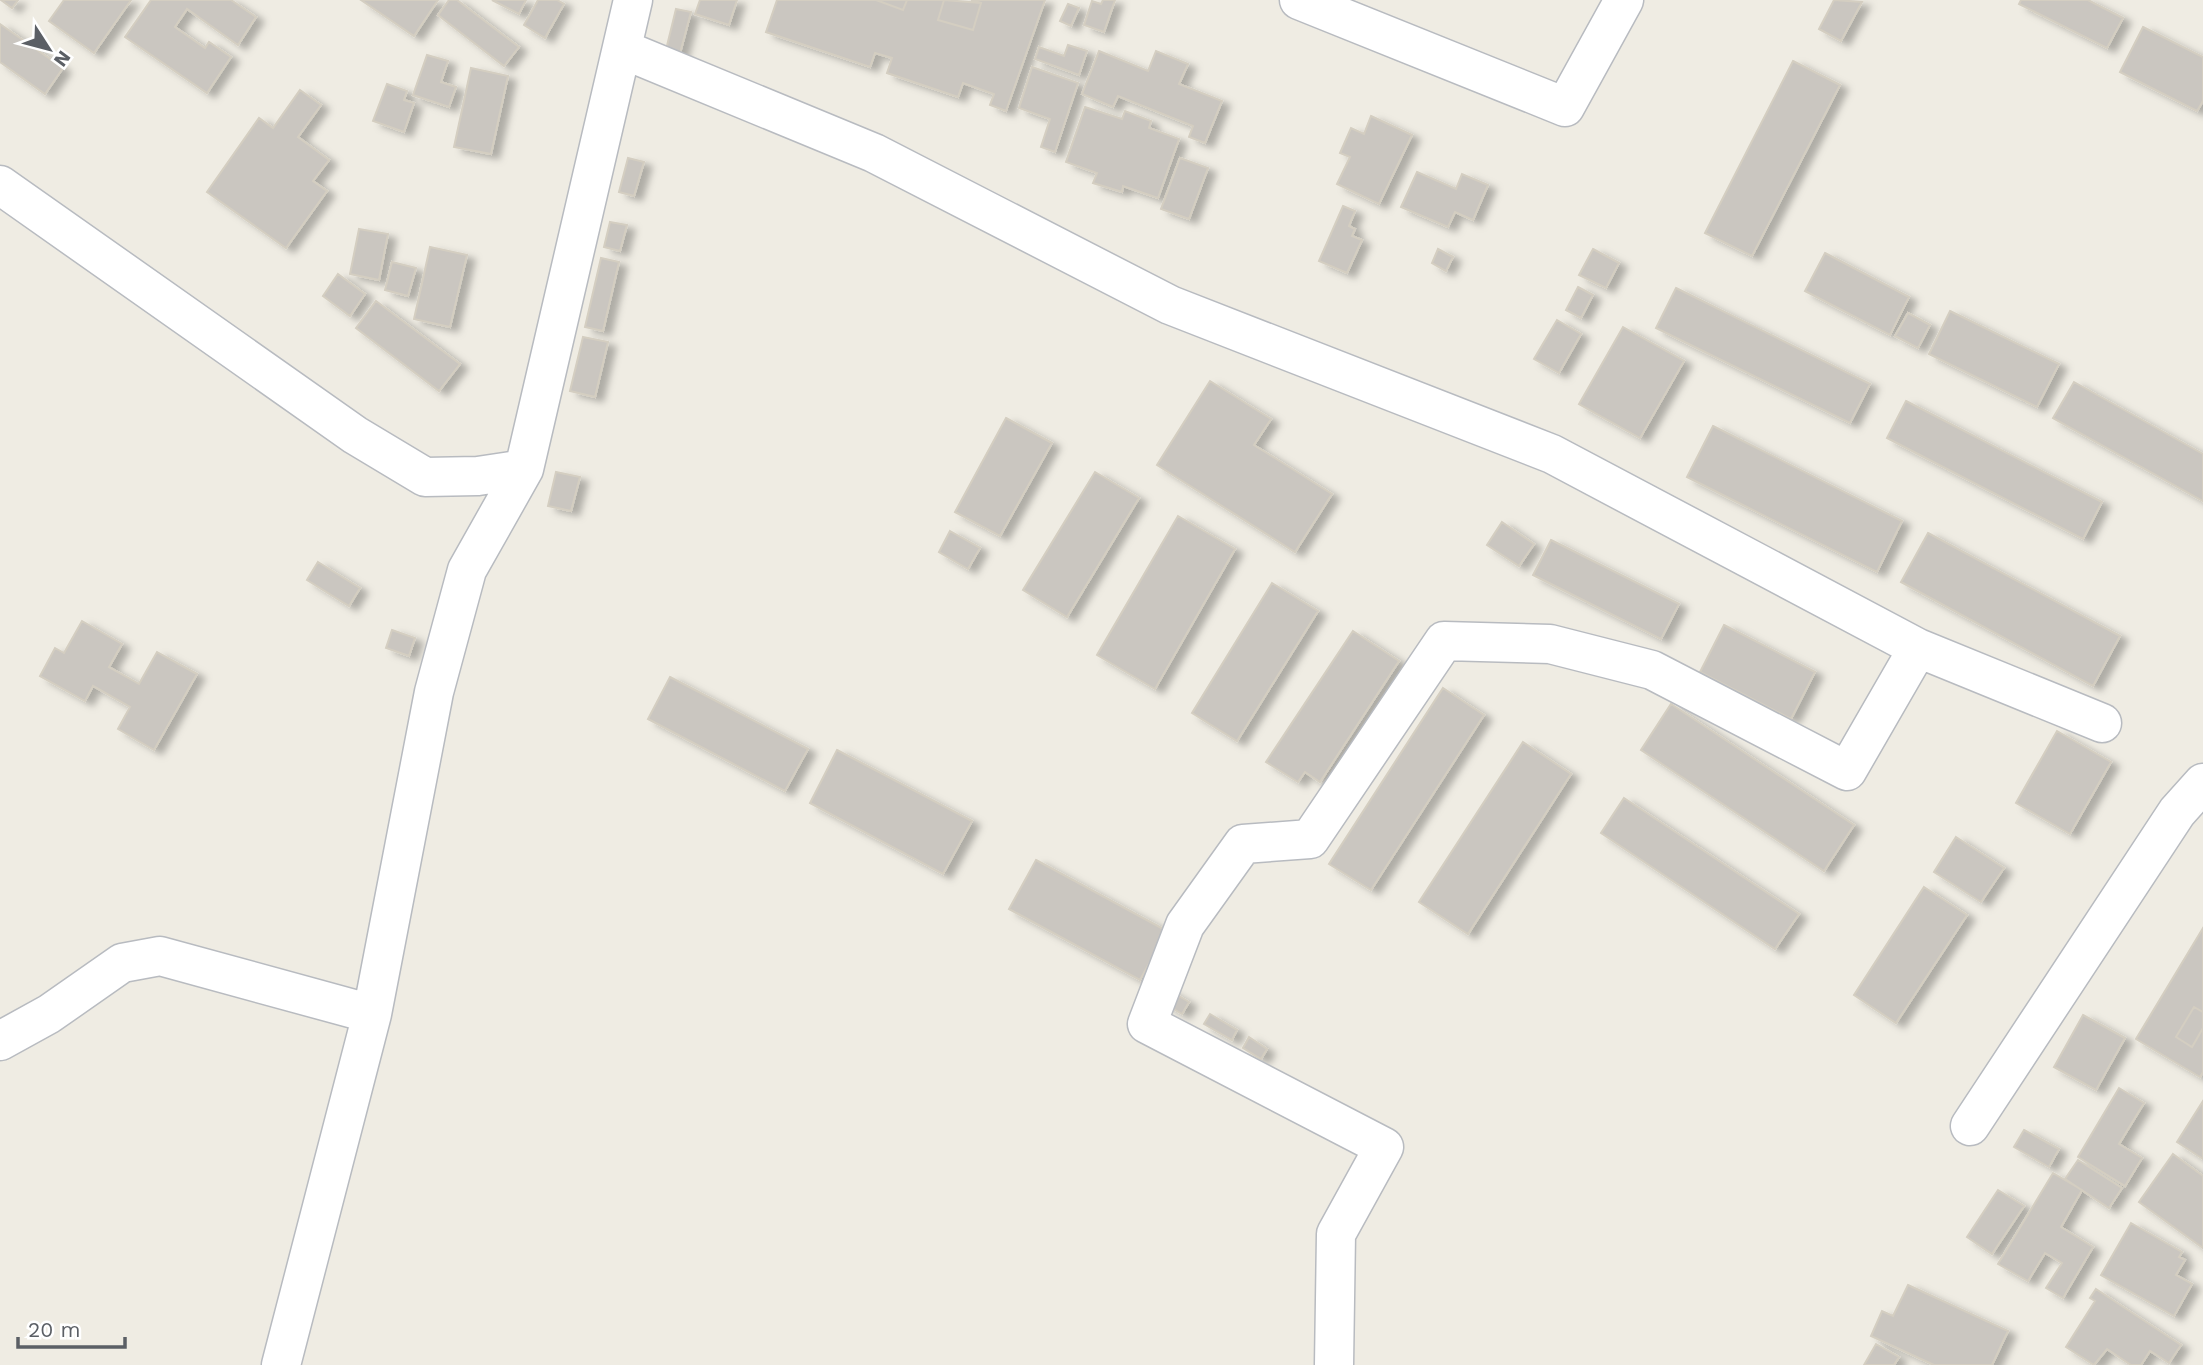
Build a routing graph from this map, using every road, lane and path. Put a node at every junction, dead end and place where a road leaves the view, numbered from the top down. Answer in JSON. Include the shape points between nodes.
{"nodes":[{"id":1,"x":633,"y":0,"type":"edge"},
{"id":2,"x":1299,"y":0,"type":"edge"},
{"id":3,"x":1624,"y":0,"type":"edge"},
{"id":4,"x":622,"y":49,"type":"junction"},
{"id":5,"x":0,"y":185,"type":"edge"},
{"id":6,"x":524,"y":469,"type":"junction"},
{"id":7,"x":1918,"y":648,"type":"junction"},
{"id":8,"x":2102,"y":723,"type":"dead end"},
{"id":9,"x":2203,"y":783,"type":"edge"},
{"id":10,"x":372,"y":1014,"type":"junction"},
{"id":11,"x":0,"y":1041,"type":"edge"},
{"id":12,"x":1970,"y":1126,"type":"dead end"},
{"id":13,"x":281,"y":1365,"type":"edge"},
{"id":14,"x":1334,"y":1365,"type":"edge"}],
"edges":[{"from":1,"to":4,"type":"street"},
{"from":2,"to":3,"type":"street","via":[[1564,107]]},
{"from":4,"to":6,"type":"street"},
{"from":4,"to":7,"type":"street","via":[[874,153],[1171,305],[1552,454]]},
{"from":5,"to":6,"type":"street","via":[[355,435],[425,477]]},
{"from":6,"to":10,"type":"street","via":[[467,570],[434,692]]},
{"from":7,"to":8,"type":"street"},
{"from":7,"to":14,"type":"street","via":[[1847,771],[1652,670],[1550,644],[1444,641],[1310,839],[1243,844],[1185,925],[1147,1024],[1384,1147],[1336,1234]]},
{"from":9,"to":12,"type":"street","via":[[2177,812]]},
{"from":10,"to":11,"type":"street","via":[[160,956],[122,963],[49,1014]]},
{"from":10,"to":13,"type":"street"}]}
